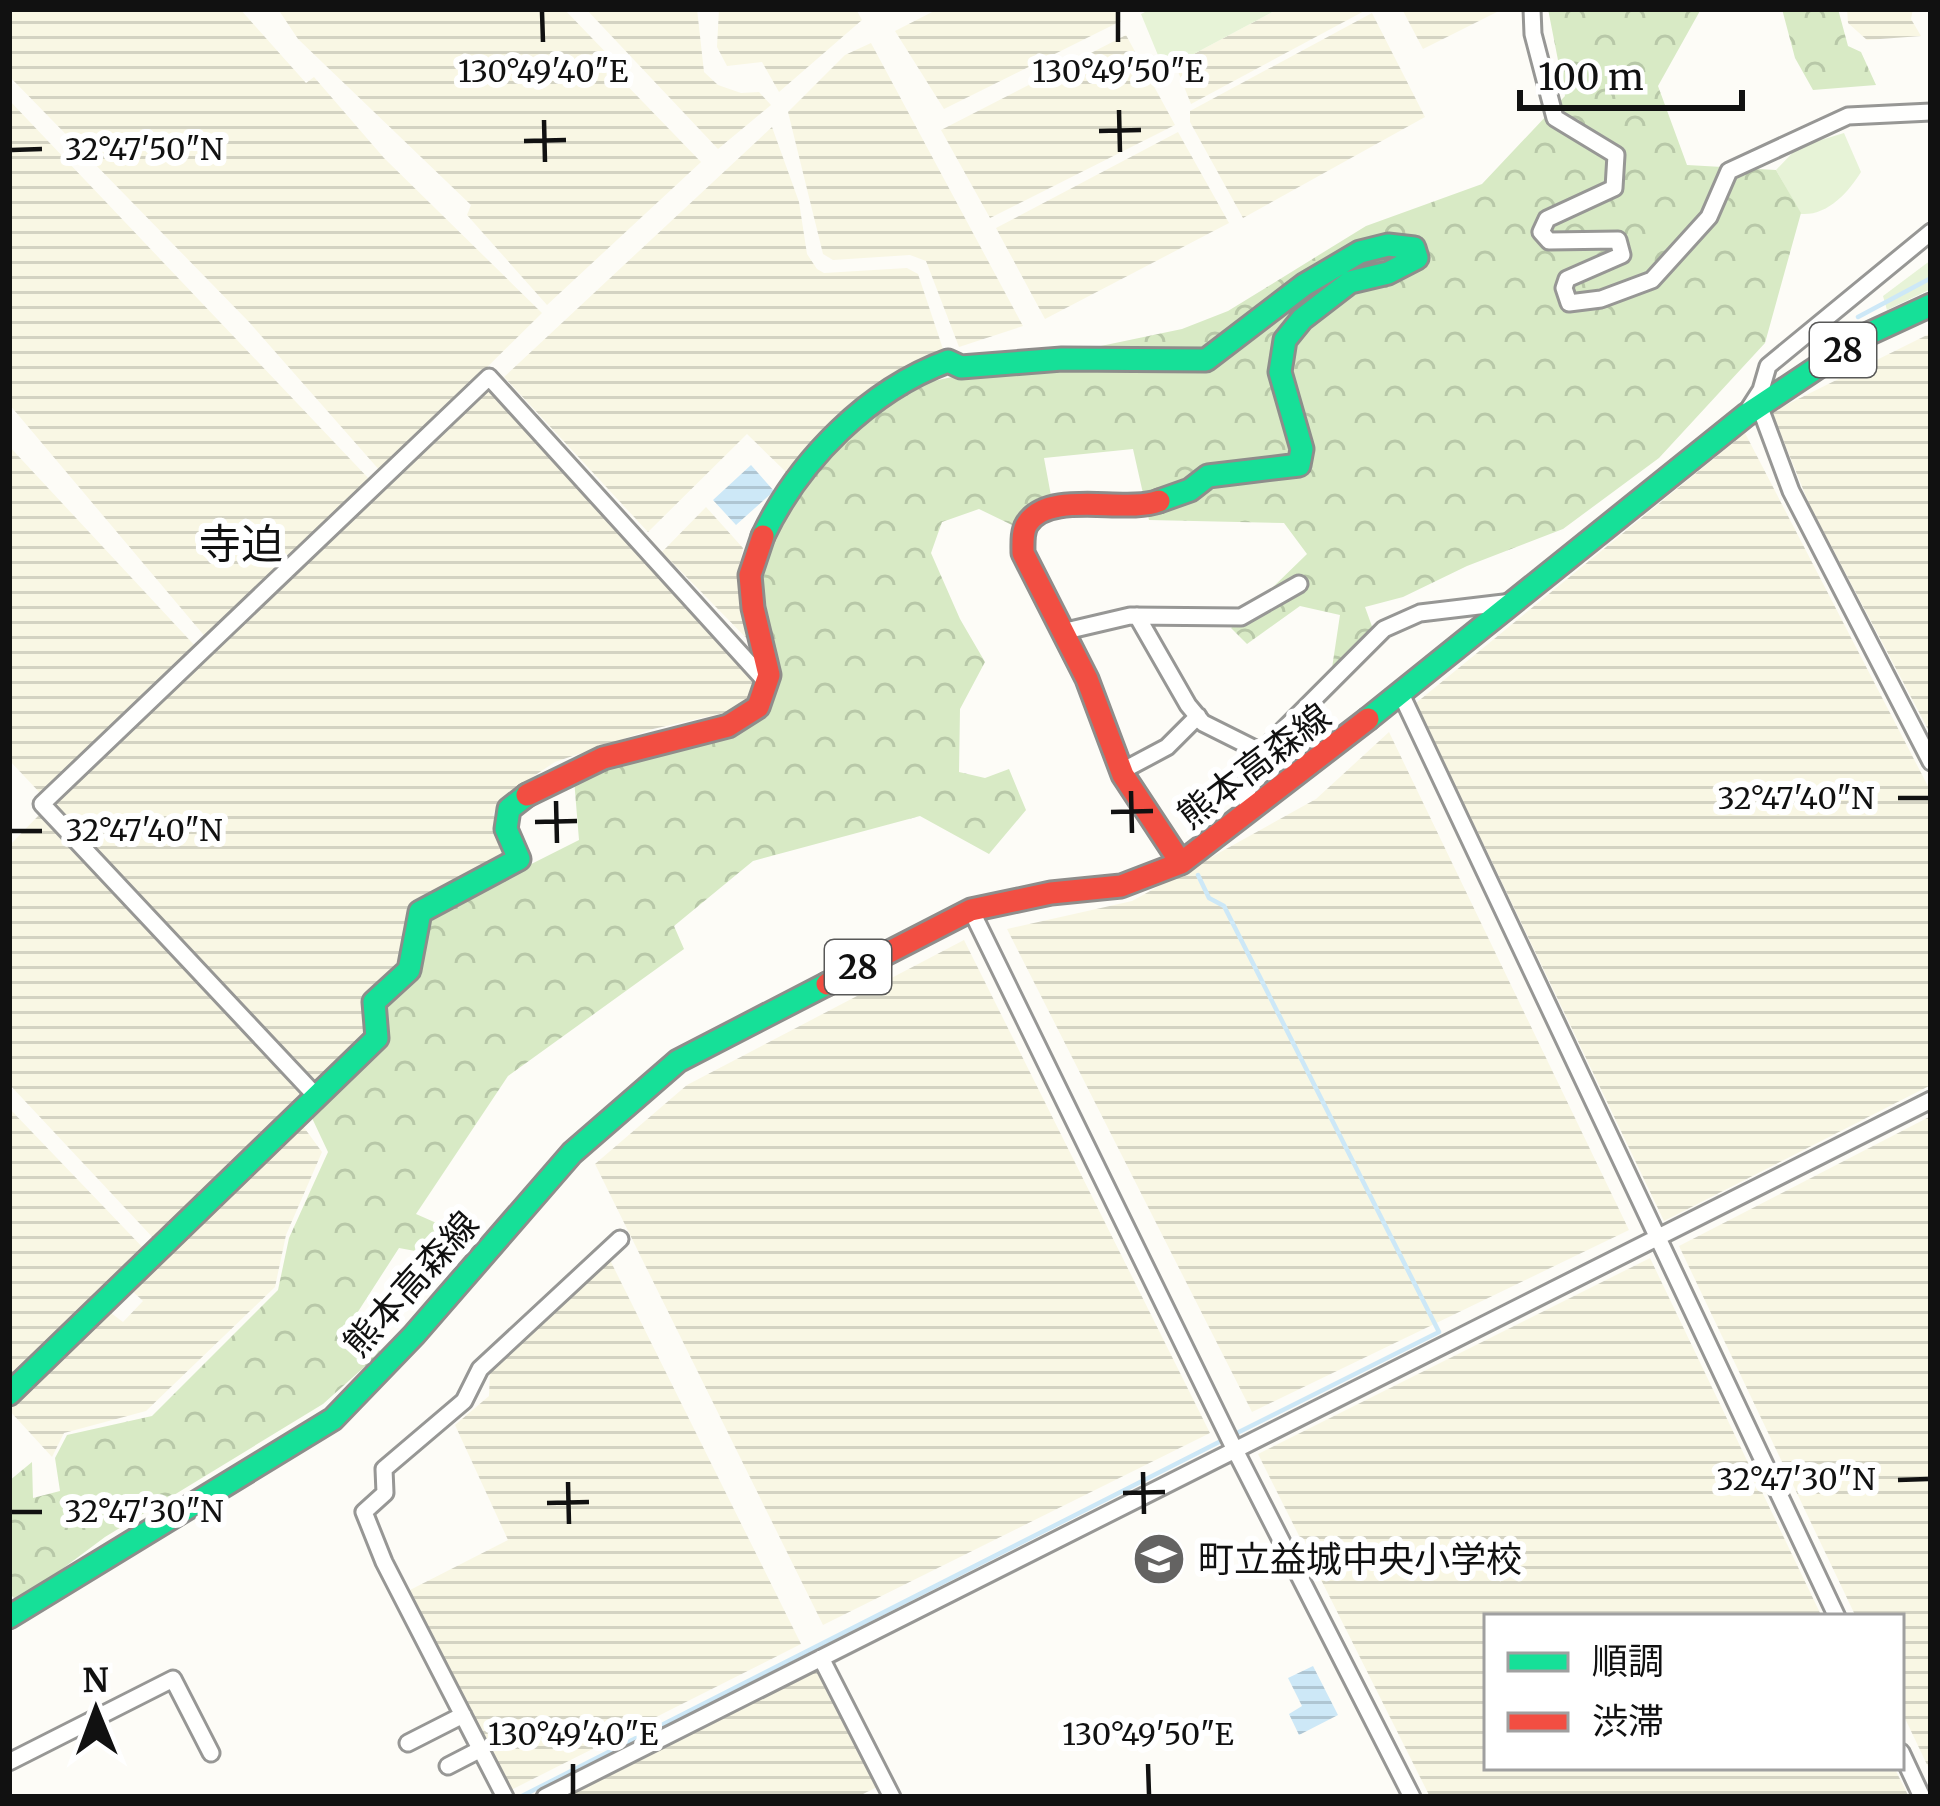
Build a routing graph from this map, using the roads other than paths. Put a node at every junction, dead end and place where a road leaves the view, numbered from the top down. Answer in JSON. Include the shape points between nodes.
{"nodes":[{"id":1,"x":1532,"y":9,"type":"edge"},
{"id":2,"x":1931,"y":112,"type":"edge"},
{"id":3,"x":1931,"y":232,"type":"edge"},
{"id":4,"x":1931,"y":305,"type":"edge"},
{"id":5,"x":1752,"y":410,"type":"junction"},
{"id":6,"x":1299,"y":584,"type":"dead end"},
{"id":7,"x":1515,"y":602,"type":"junction"},
{"id":8,"x":1137,"y":616,"type":"junction"},
{"id":9,"x":1066,"y":631,"type":"junction"},
{"id":10,"x":769,"y":684,"type":"junction"},
{"id":11,"x":1401,"y":694,"type":"junction"},
{"id":12,"x":1198,"y":716,"type":"junction"},
{"id":13,"x":1263,"y":753,"type":"junction"},
{"id":14,"x":1931,"y":762,"type":"edge"},
{"id":15,"x":1121,"y":772,"type":"junction"},
{"id":16,"x":1247,"y":813,"type":"junction"},
{"id":17,"x":1181,"y":863,"type":"junction"},
{"id":18,"x":971,"y":910,"type":"junction"},
{"id":19,"x":316,"y":1096,"type":"junction"},
{"id":20,"x":1931,"y":1100,"type":"edge"},
{"id":21,"x":1657,"y":1236,"type":"junction"},
{"id":22,"x":620,"y":1239,"type":"dead end"},
{"id":23,"x":9,"y":1394,"type":"edge"},
{"id":24,"x":1234,"y":1448,"type":"junction"},
{"id":25,"x":1836,"y":1614,"type":"edge"},
{"id":26,"x":9,"y":1617,"type":"edge"},
{"id":27,"x":821,"y":1658,"type":"junction"},
{"id":28,"x":463,"y":1715,"type":"junction"},
{"id":29,"x":408,"y":1743,"type":"dead end"},
{"id":30,"x":481,"y":1749,"type":"junction"},
{"id":31,"x":211,"y":1753,"type":"dead end"},
{"id":32,"x":1904,"y":1758,"type":"edge"},
{"id":33,"x":9,"y":1762,"type":"edge"},
{"id":34,"x":448,"y":1766,"type":"dead end"},
{"id":35,"x":505,"y":1797,"type":"edge"},
{"id":36,"x":545,"y":1797,"type":"edge"},
{"id":37,"x":892,"y":1797,"type":"edge"},
{"id":38,"x":1412,"y":1797,"type":"edge"},
{"id":39,"x":1922,"y":1797,"type":"edge"}],
"edges":[{"from":1,"to":2,"type":"street","via":[[1555,118],[1616,155],[1618,170],[1615,188],[1547,219],[1541,232],[1563,244],[1618,240],[1622,255],[1567,279],[1569,303],[1652,280],[1709,217],[1729,171],[1848,116]]},
{"from":3,"to":5,"type":"street","via":[[1768,366]]},
{"from":4,"to":5,"type":"street","name":"熊本高森線","number":"28","via":[[1866,335]]},
{"from":5,"to":7,"type":"street","name":"熊本高森線","number":"28"},
{"from":5,"to":14,"type":"street"},
{"from":6,"to":8,"type":"street","via":[[1241,617]]},
{"from":7,"to":11,"type":"street","name":"熊本高森線","number":"28"},
{"from":7,"to":13,"type":"street","via":[[1420,614],[1384,629]]},
{"from":8,"to":9,"type":"street"},
{"from":8,"to":12,"type":"street"},
{"from":9,"to":10,"type":"street","via":[[1023,553],[1029,520],[1072,504],[1147,506],[1208,476],[1300,466],[1280,372],[1285,340],[1349,282],[1417,258],[1414,248],[1360,252],[1206,360],[961,368],[948,361],[893,386],[820,455],[770,521],[750,574]]},
{"from":9,"to":15,"type":"street"},
{"from":10,"to":19,"type":"street","via":[[758,707],[733,725],[580,767],[508,809],[506,829],[519,859],[420,913],[409,970],[374,1002],[377,1038]]},
{"from":10,"to":19,"type":"street","via":[[489,377],[42,804]]},
{"from":11,"to":16,"type":"street","name":"熊本高森線","number":"28"},
{"from":11,"to":21,"type":"street"},
{"from":12,"to":13,"type":"street"},
{"from":12,"to":15,"type":"street","via":[[1167,747]]},
{"from":13,"to":16,"type":"street","via":[[1248,779]]},
{"from":15,"to":17,"type":"street"},
{"from":16,"to":17,"type":"street","name":"熊本高森線","number":"28"},
{"from":17,"to":18,"type":"street","name":"熊本高森線","number":"28","via":[[1121,886]]},
{"from":18,"to":24,"type":"street"},
{"from":18,"to":26,"type":"street","name":"熊本高森線","number":"28","via":[[678,1061],[572,1153],[333,1419]]},
{"from":19,"to":23,"type":"street"},
{"from":20,"to":21,"type":"street"},
{"from":21,"to":24,"type":"street"},
{"from":21,"to":25,"type":"street"},
{"from":22,"to":28,"type":"street","via":[[480,1369],[464,1401],[384,1469],[385,1493],[364,1512]]},
{"from":24,"to":27,"type":"street"},
{"from":24,"to":38,"type":"street"},
{"from":27,"to":36,"type":"street"},
{"from":27,"to":37,"type":"street"},
{"from":28,"to":29,"type":"street"},
{"from":28,"to":30,"type":"street"},
{"from":30,"to":34,"type":"street"},
{"from":30,"to":35,"type":"street"},
{"from":31,"to":33,"type":"street","via":[[173,1679]]},
{"from":32,"to":39,"type":"street"}]}
